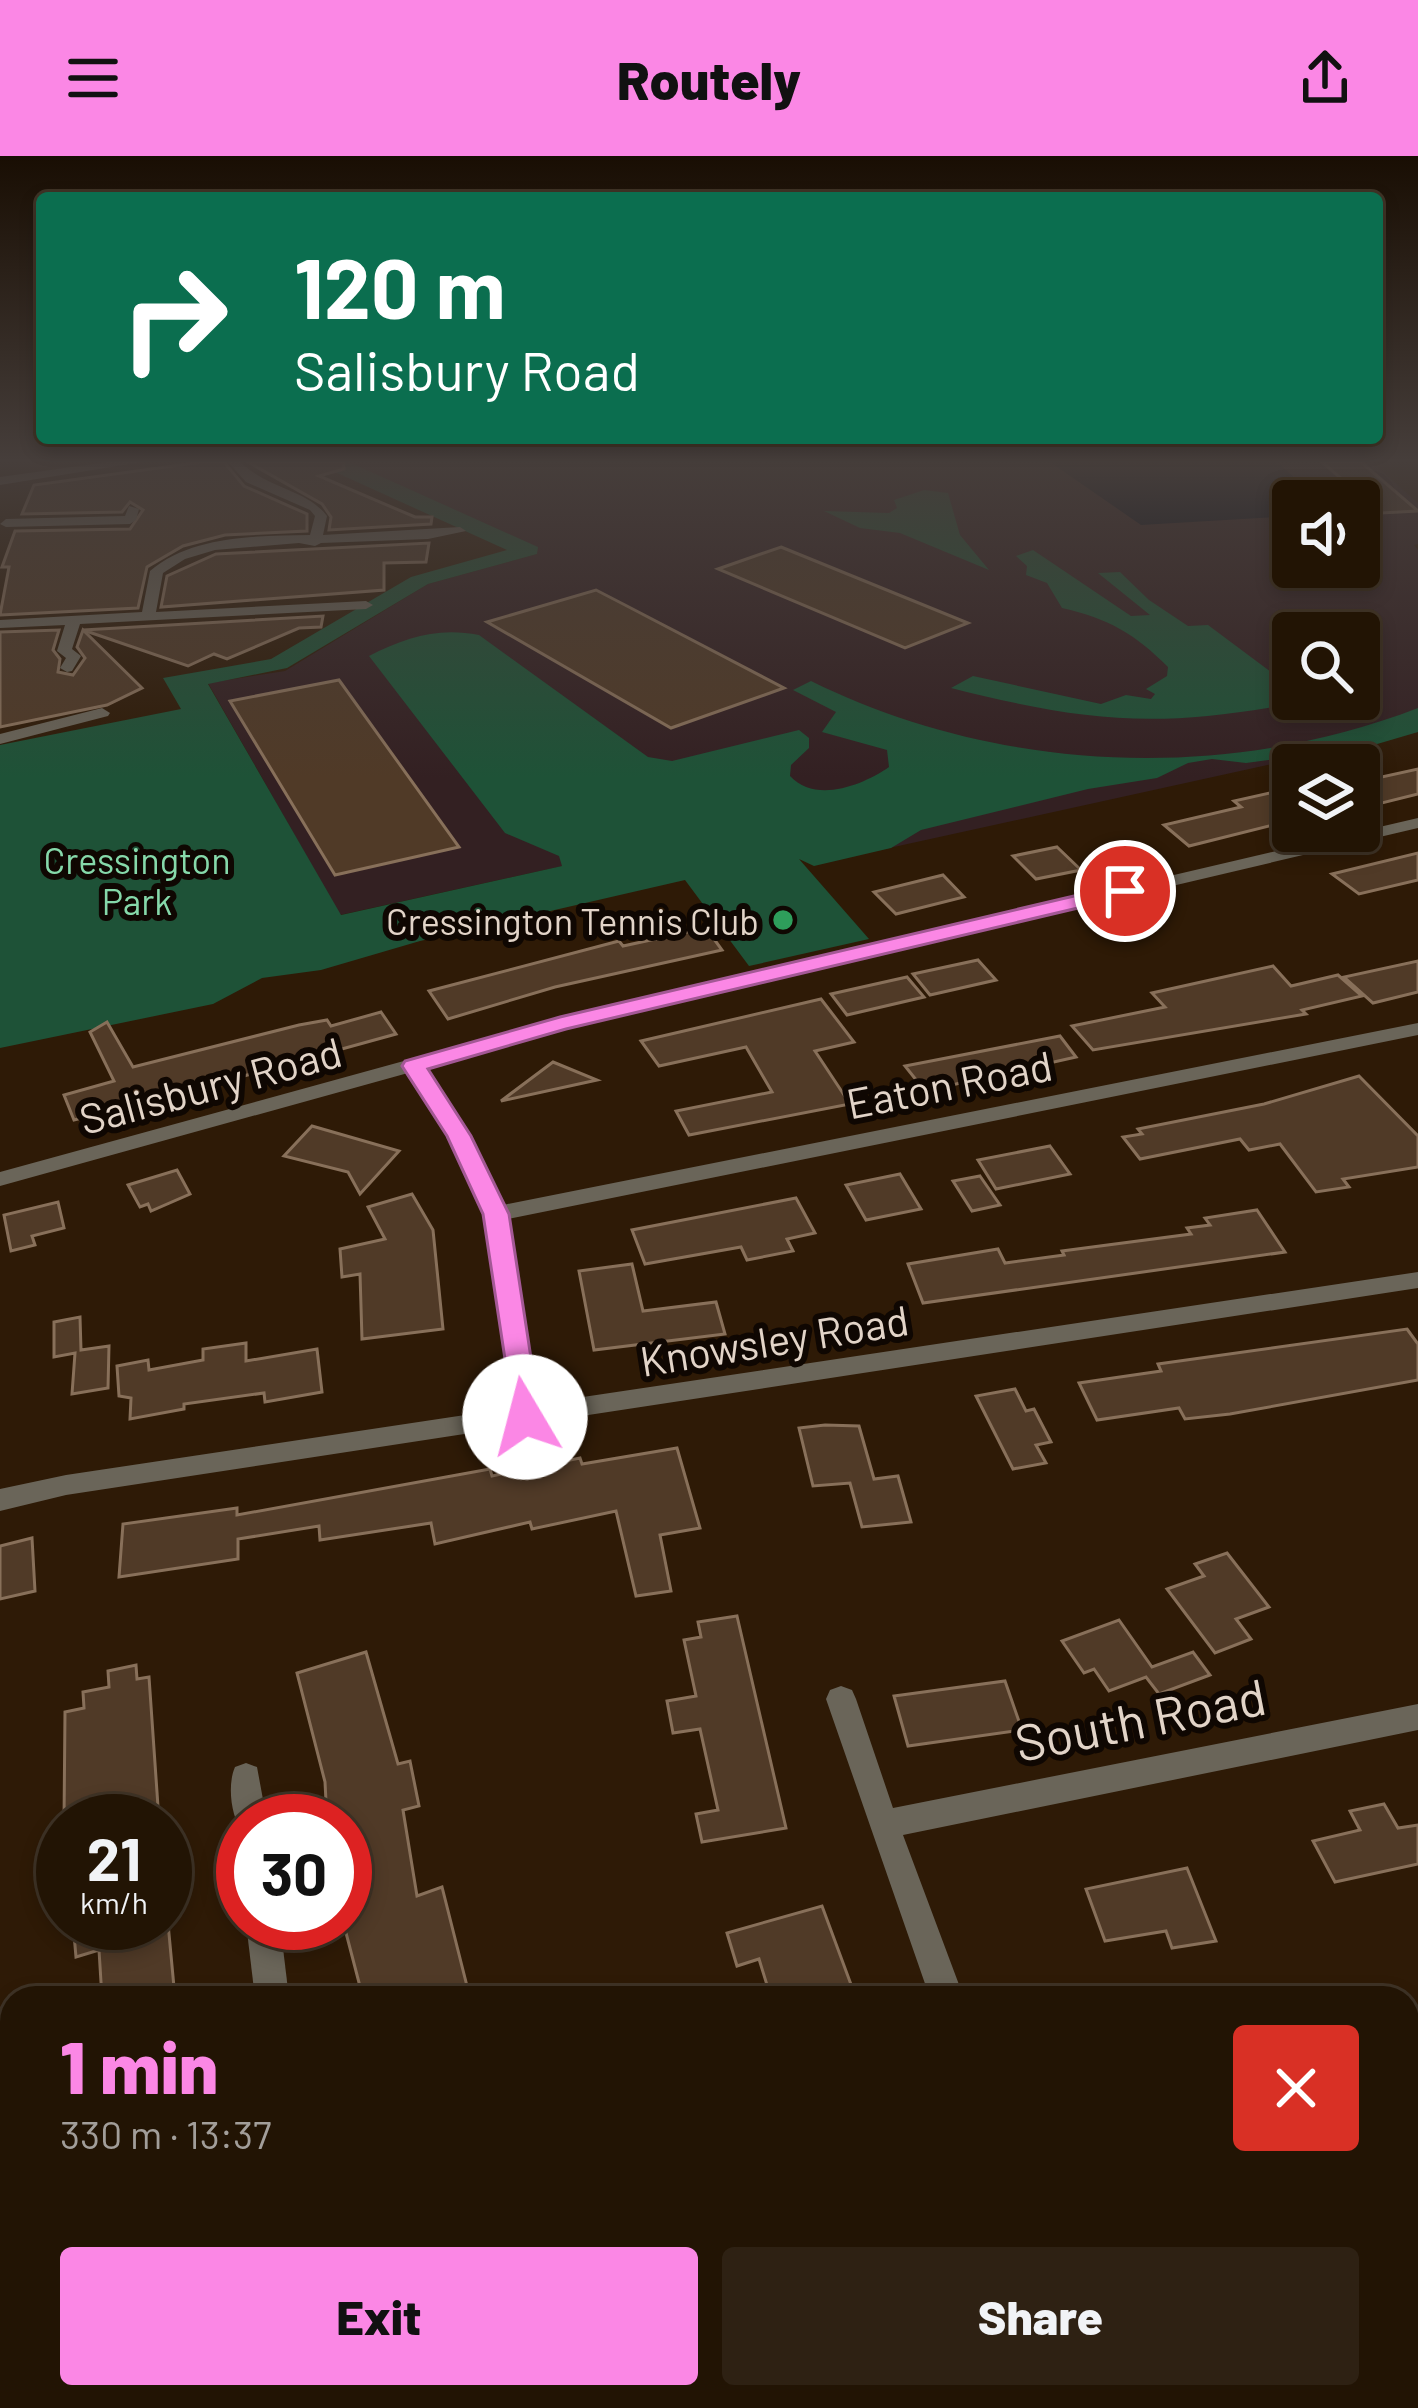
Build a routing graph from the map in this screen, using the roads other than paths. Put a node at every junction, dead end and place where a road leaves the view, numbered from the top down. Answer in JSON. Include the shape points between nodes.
{"nodes":[{"id":1,"x":163,"y":567,"type":"edge"},
{"id":2,"x":366,"y":605,"type":"dead end"},
{"id":3,"x":148,"y":616,"type":"junction"},
{"id":4,"x":74,"y":620,"type":"junction"},
{"id":5,"x":0,"y":623,"type":"edge"},
{"id":6,"x":67,"y":668,"type":"dead end"},
{"id":7,"x":102,"y":713,"type":"dead end"},
{"id":8,"x":0,"y":739,"type":"edge"},
{"id":9,"x":1418,"y":823,"type":"edge"},
{"id":10,"x":1418,"y":1029,"type":"edge"},
{"id":11,"x":414,"y":1066,"type":"junction"},
{"id":12,"x":0,"y":1179,"type":"edge"},
{"id":13,"x":496,"y":1214,"type":"junction"},
{"id":14,"x":1418,"y":1280,"type":"edge"},
{"id":15,"x":525,"y":1417,"type":"junction"},
{"id":16,"x":0,"y":1499,"type":"edge"},
{"id":17,"x":841,"y":1699,"type":"dead end"},
{"id":18,"x":1418,"y":1717,"type":"edge"},
{"id":19,"x":246,"y":1777,"type":"dead end"},
{"id":20,"x":248,"y":1794,"type":"edge"},
{"id":21,"x":884,"y":1826,"type":"junction"},
{"id":22,"x":266,"y":1950,"type":"edge"},
{"id":23,"x":271,"y":1986,"type":"edge"},
{"id":24,"x":943,"y":1986,"type":"edge"}],
"edges":[{"from":1,"to":3,"type":"street"},
{"from":2,"to":3,"type":"street"},
{"from":3,"to":4,"type":"street"},
{"from":4,"to":5,"type":"street"},
{"from":4,"to":6,"type":"street"},
{"from":7,"to":8,"type":"street"},
{"from":9,"to":11,"type":"street","name":"Salisbury Road","via":[[560,1024]]},
{"from":10,"to":13,"type":"street","name":"Eaton Road"},
{"from":11,"to":12,"type":"street","name":"Salisbury Road"},
{"from":11,"to":13,"type":"street"},
{"from":13,"to":15,"type":"street"},
{"from":14,"to":15,"type":"street","name":"Knowsley Road"},
{"from":15,"to":16,"type":"street","name":"Knowsley Road"},
{"from":17,"to":21,"type":"street"},
{"from":18,"to":21,"type":"street","name":"South Road"},
{"from":19,"to":20,"type":"street"},
{"from":21,"to":24,"type":"street"},
{"from":22,"to":23,"type":"street"}]}
